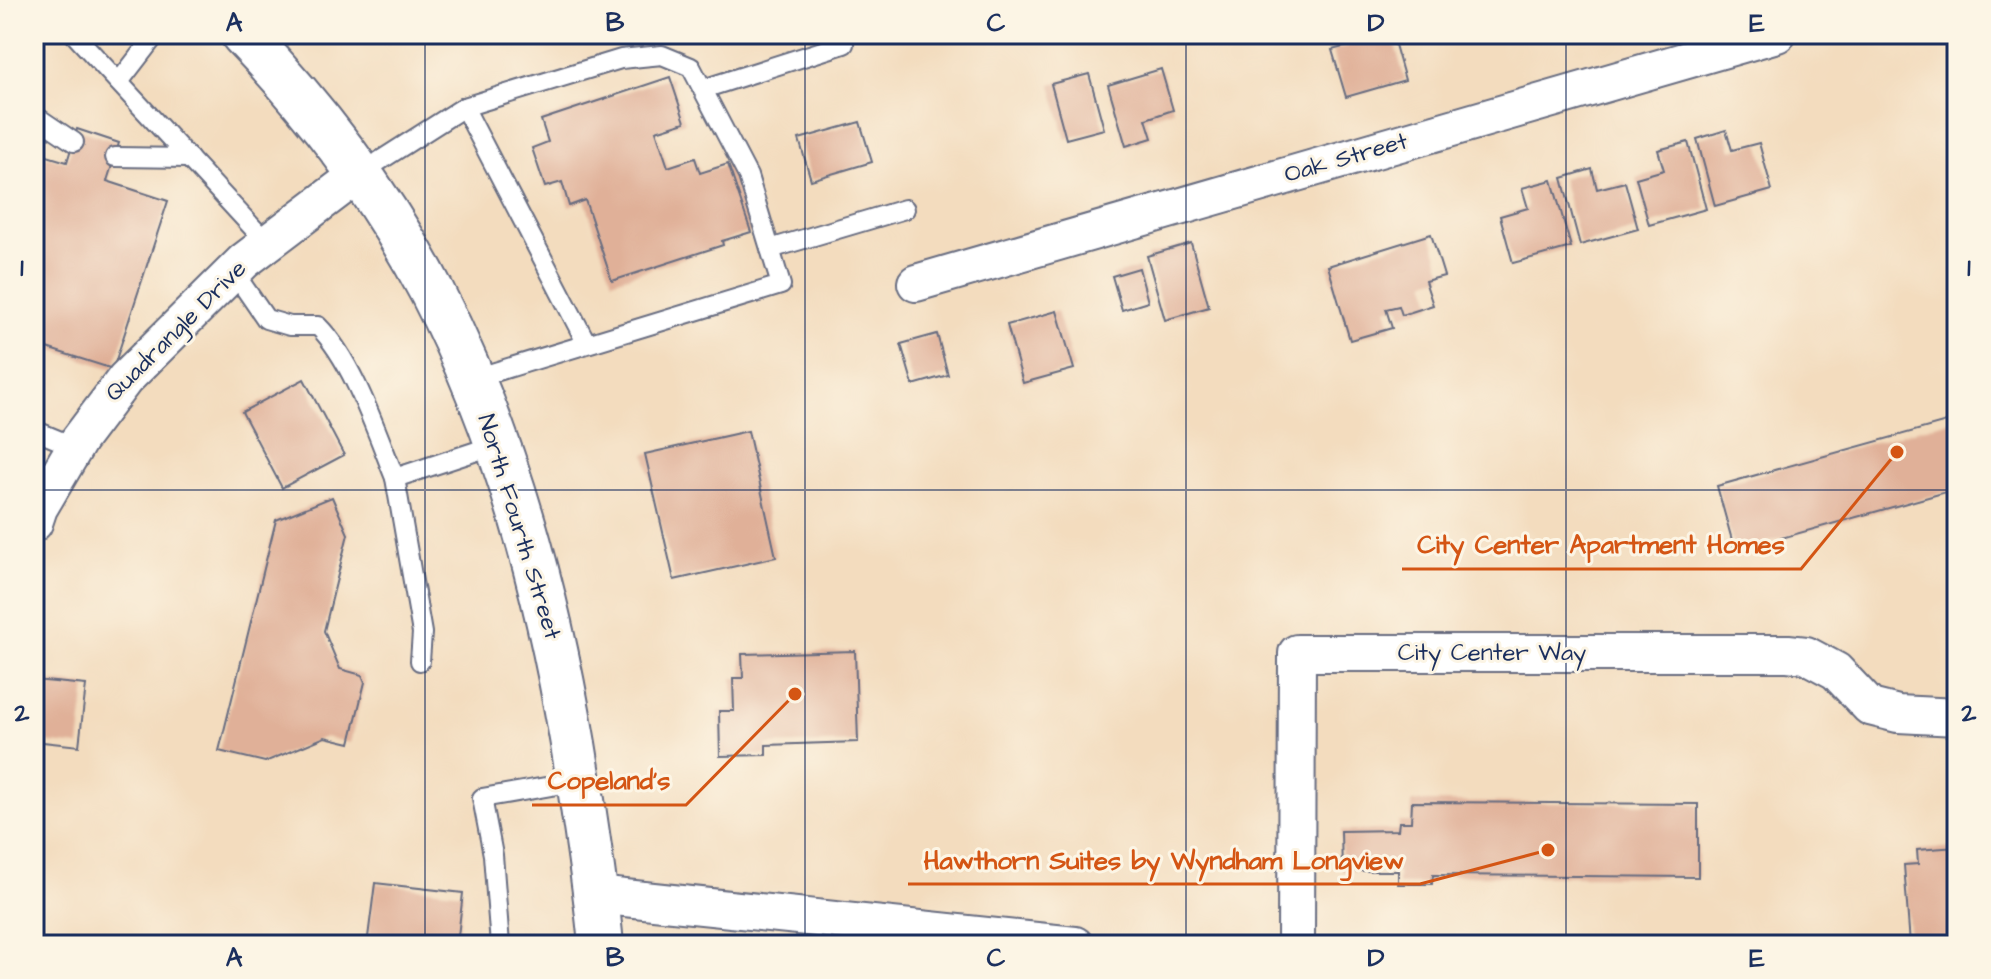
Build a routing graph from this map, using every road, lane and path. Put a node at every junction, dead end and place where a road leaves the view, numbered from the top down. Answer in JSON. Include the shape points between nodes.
{"nodes":[{"id":1,"x":74,"y":34,"type":"edge"},
{"id":2,"x":156,"y":34,"type":"edge"},
{"id":3,"x":243,"y":34,"type":"edge"},
{"id":4,"x":1777,"y":34,"type":"edge"},
{"id":5,"x":844,"y":44,"type":"dead end"},
{"id":6,"x":119,"y":82,"type":"junction"},
{"id":7,"x":703,"y":89,"type":"junction"},
{"id":8,"x":464,"y":107,"type":"junction"},
{"id":9,"x":34,"y":115,"type":"edge"},
{"id":10,"x":74,"y":142,"type":"dead end"},
{"id":11,"x":115,"y":157,"type":"dead end"},
{"id":12,"x":189,"y":158,"type":"junction"},
{"id":13,"x":359,"y":174,"type":"junction"},
{"id":14,"x":905,"y":209,"type":"dead end"},
{"id":15,"x":267,"y":243,"type":"junction"},
{"id":16,"x":770,"y":249,"type":"junction"},
{"id":17,"x":233,"y":271,"type":"junction"},
{"id":18,"x":916,"y":283,"type":"dead end"},
{"id":19,"x":587,"y":344,"type":"junction"},
{"id":20,"x":472,"y":379,"type":"junction"},
{"id":21,"x":34,"y":430,"type":"edge"},
{"id":22,"x":498,"y":444,"type":"junction"},
{"id":23,"x":75,"y":447,"type":"junction"},
{"id":24,"x":395,"y":478,"type":"junction"},
{"id":25,"x":36,"y":512,"type":"edge"},
{"id":26,"x":420,"y":661,"type":"dead end"},
{"id":27,"x":1957,"y":717,"type":"edge"},
{"id":28,"x":580,"y":781,"type":"junction"},
{"id":29,"x":596,"y":895,"type":"junction"},
{"id":30,"x":865,"y":934,"type":"edge"},
{"id":31,"x":500,"y":945,"type":"edge"},
{"id":32,"x":601,"y":945,"type":"edge"},
{"id":33,"x":1075,"y":945,"type":"edge"},
{"id":34,"x":1296,"y":945,"type":"edge"}],
"edges":[{"from":1,"to":6,"type":"lane"},
{"from":2,"to":6,"type":"lane"},
{"from":3,"to":13,"type":"main road","name":"North Fourth Street"},
{"from":4,"to":18,"type":"street","name":"Oak Street"},
{"from":5,"to":7,"type":"lane"},
{"from":6,"to":12,"type":"lane"},
{"from":7,"to":8,"type":"lane","via":[[691,67],[662,55],[621,59]]},
{"from":7,"to":16,"type":"lane","via":[[748,176]]},
{"from":8,"to":13,"type":"lane"},
{"from":8,"to":19,"type":"lane"},
{"from":9,"to":10,"type":"lane"},
{"from":11,"to":12,"type":"lane"},
{"from":12,"to":15,"type":"lane"},
{"from":13,"to":15,"type":"street","name":"Quadrangle Drive"},
{"from":13,"to":20,"type":"main road","name":"North Fourth Street","via":[[409,251]]},
{"from":14,"to":16,"type":"lane"},
{"from":15,"to":17,"type":"street","name":"Quadrangle Drive"},
{"from":16,"to":19,"type":"lane","via":[[781,285]]},
{"from":17,"to":23,"type":"street","name":"Quadrangle Drive","via":[[125,379]]},
{"from":17,"to":24,"type":"lane","via":[[266,319],[318,326],[333,342]]},
{"from":19,"to":20,"type":"lane"},
{"from":20,"to":22,"type":"main road","name":"North Fourth Street"},
{"from":21,"to":23,"type":"lane"},
{"from":22,"to":24,"type":"lane"},
{"from":22,"to":28,"type":"main road","name":"North Fourth Street","via":[[551,629]]},
{"from":23,"to":25,"type":"street","name":"Quadrangle Drive"},
{"from":24,"to":26,"type":"lane","via":[[422,633]]},
{"from":27,"to":34,"type":"street","name":"City Center Way","via":[[1870,707],[1836,671],[1806,655],[1788,653],[1297,653]]},
{"from":28,"to":29,"type":"main road","name":"North Fourth Street"},
{"from":28,"to":31,"type":"lane","via":[[482,798]]},
{"from":29,"to":30,"type":"street"},
{"from":29,"to":32,"type":"main road","name":"North Fourth Street"},
{"from":30,"to":33,"type":"street"}]}
